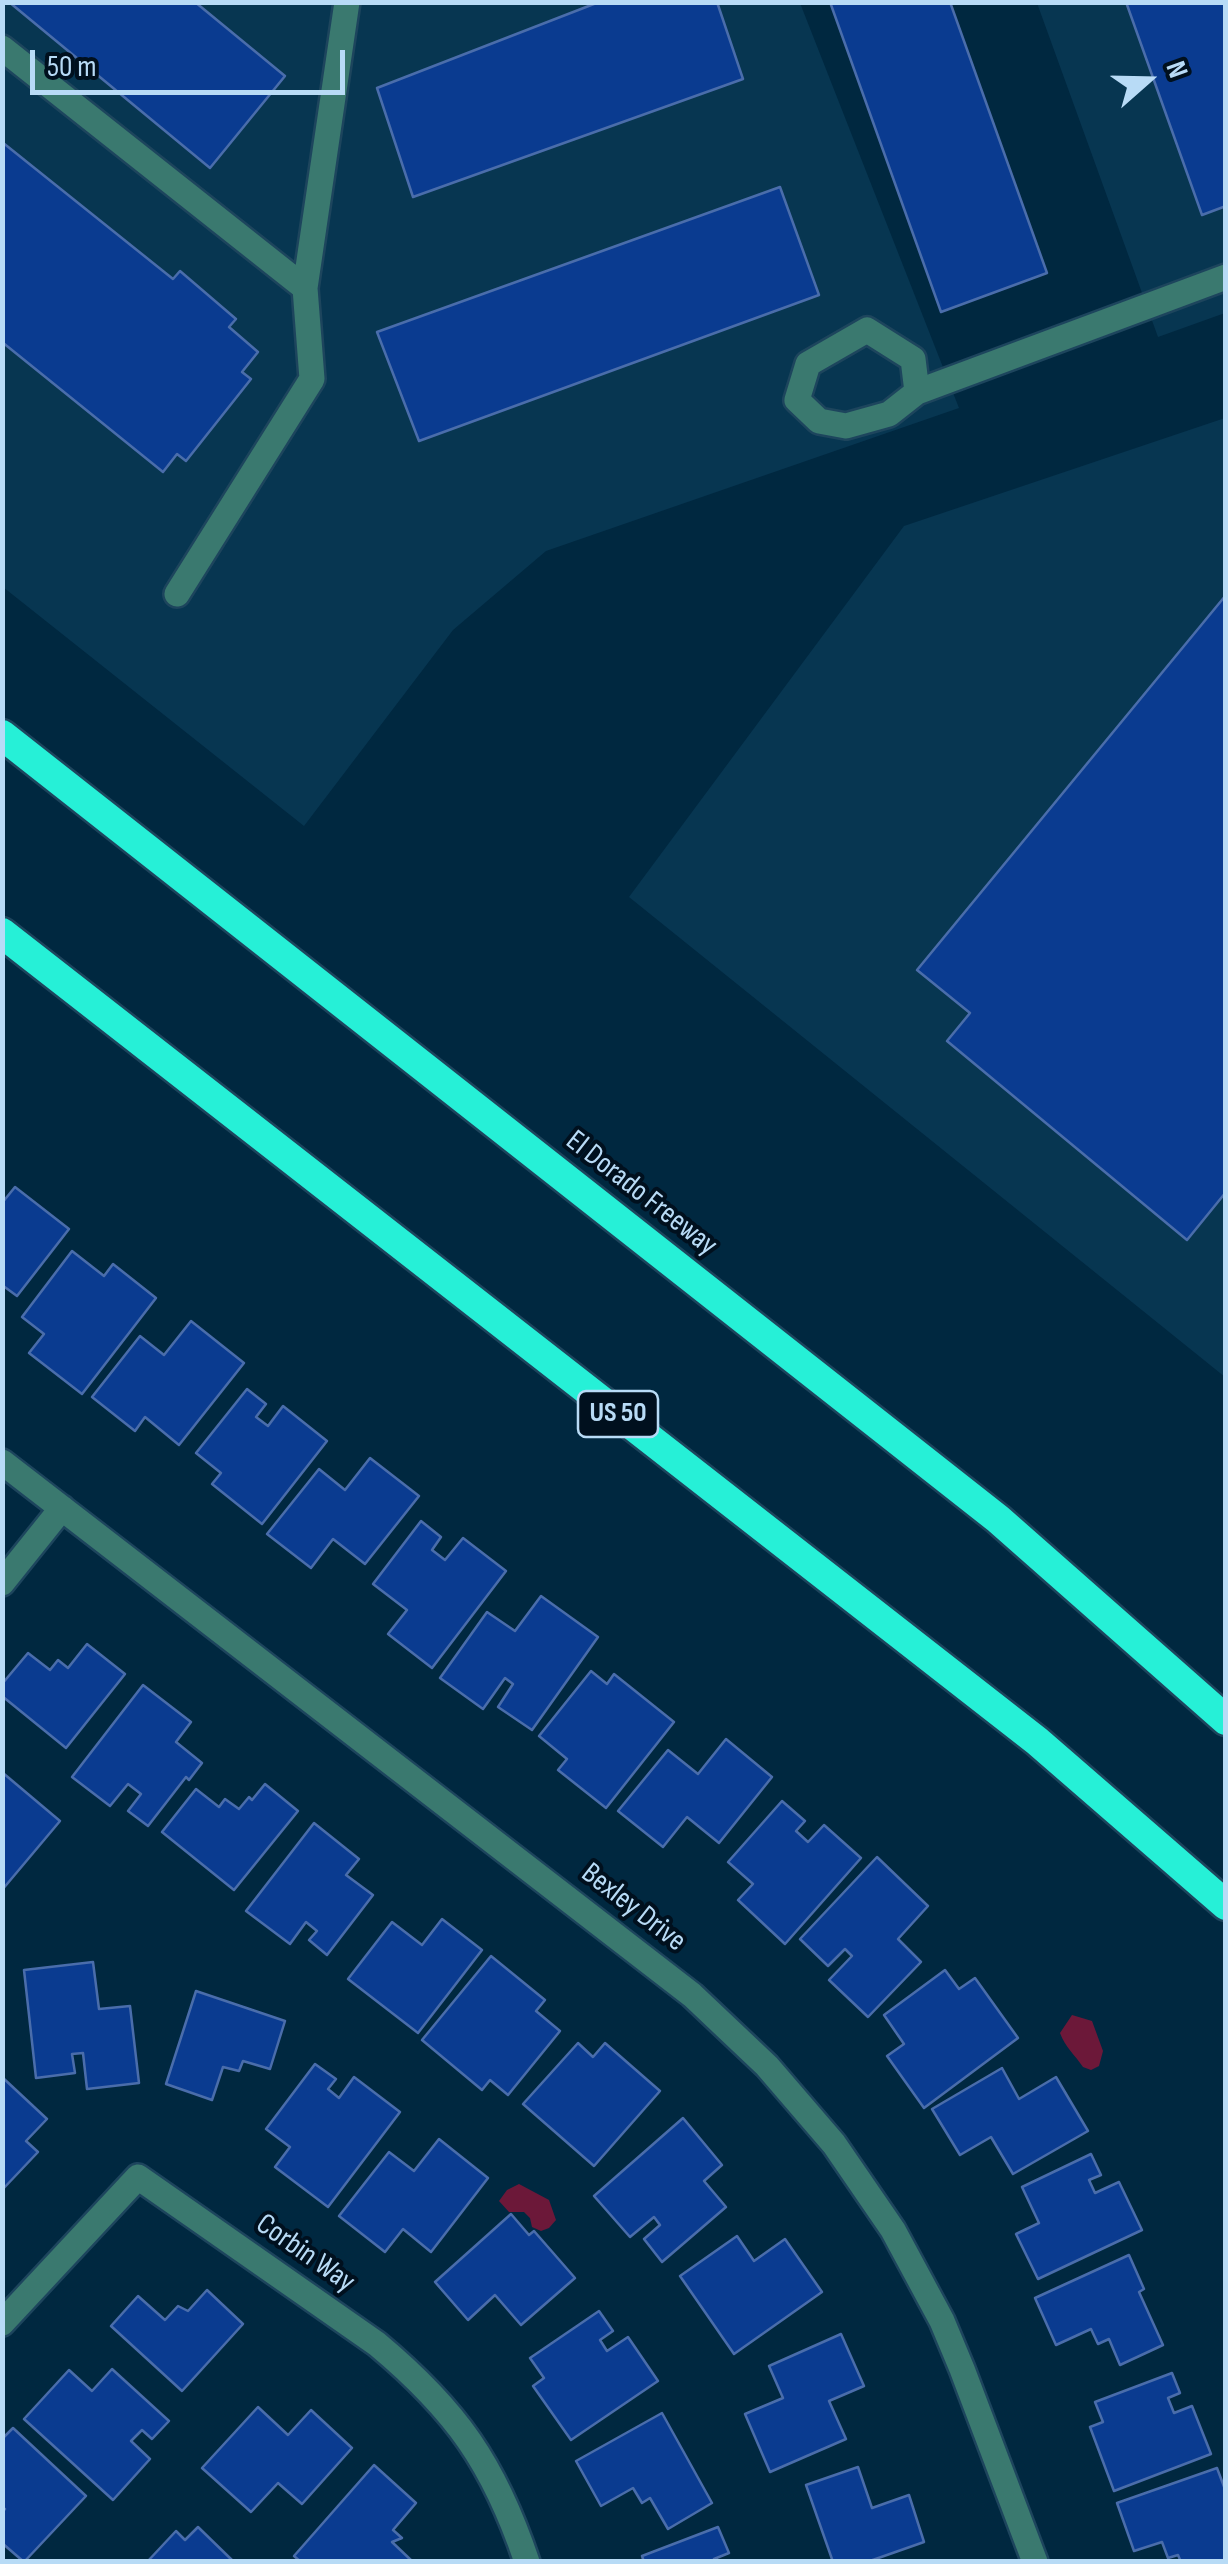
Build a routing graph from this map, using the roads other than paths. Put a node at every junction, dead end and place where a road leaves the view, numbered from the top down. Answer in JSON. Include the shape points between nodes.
{"nodes":[{"id":1,"x":347,"y":2,"type":"edge"},
{"id":2,"x":2,"y":48,"type":"edge"},
{"id":3,"x":1226,"y":277,"type":"edge"},
{"id":4,"x":306,"y":288,"type":"junction"},
{"id":5,"x":916,"y":392,"type":"junction"},
{"id":6,"x":177,"y":594,"type":"dead end"},
{"id":7,"x":2,"y":735,"type":"edge"},
{"id":8,"x":2,"y":933,"type":"edge"},
{"id":9,"x":2,"y":1462,"type":"edge"},
{"id":10,"x":62,"y":1508,"type":"junction"},
{"id":11,"x":2,"y":1583,"type":"edge"},
{"id":12,"x":1226,"y":1720,"type":"edge"},
{"id":13,"x":1226,"y":1905,"type":"edge"},
{"id":14,"x":2,"y":2322,"type":"edge"},
{"id":15,"x":527,"y":2562,"type":"edge"},
{"id":16,"x":1035,"y":2562,"type":"edge"}],
"edges":[{"from":1,"to":4,"type":"street"},
{"from":2,"to":4,"type":"street"},
{"from":3,"to":5,"type":"street"},
{"from":4,"to":6,"type":"street","via":[[312,379]]},
{"from":5,"to":5,"type":"street","via":[[913,359],[868,330],[808,364],[797,400],[820,421],[846,426],[889,414]]},
{"from":7,"to":12,"type":"highway","name":"El Dorado Freeway","via":[[998,1519]]},
{"from":8,"to":13,"type":"highway","number":"US 50","via":[[1038,1741]]},
{"from":9,"to":10,"type":"street","name":"Bexley Drive"},
{"from":10,"to":11,"type":"street"},
{"from":10,"to":16,"type":"street","name":"Bexley Drive","via":[[692,1994],[766,2066],[834,2144],[893,2230],[942,2321]]},
{"from":14,"to":15,"type":"street","name":"Corbin Way","via":[[138,2177],[414,2375],[475,2448]]}]}
